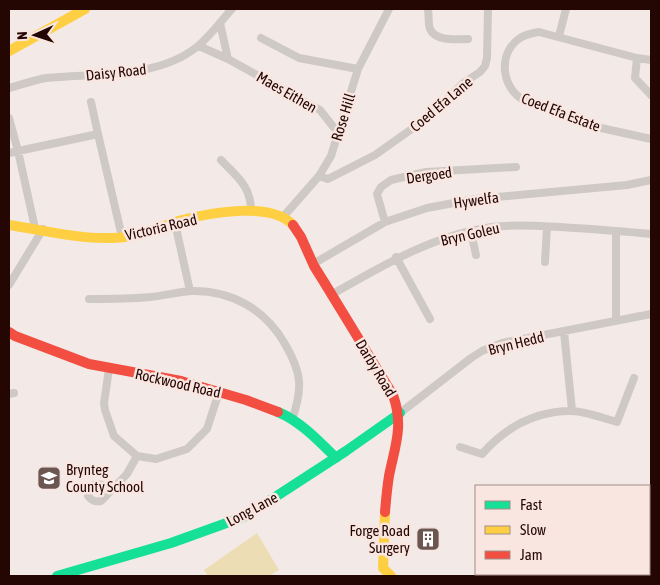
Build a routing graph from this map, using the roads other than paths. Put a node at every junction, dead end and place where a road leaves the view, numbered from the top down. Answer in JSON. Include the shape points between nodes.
{"nodes":[{"id":1,"x":86,"y":9,"type":"edge"},
{"id":2,"x":232,"y":9,"type":"edge"},
{"id":3,"x":389,"y":9,"type":"edge"},
{"id":4,"x":428,"y":9,"type":"edge"},
{"id":5,"x":488,"y":9,"type":"edge"},
{"id":6,"x":566,"y":9,"type":"edge"},
{"id":7,"x":220,"y":23,"type":"junction"},
{"id":8,"x":559,"y":36,"type":"junction"},
{"id":9,"x":261,"y":38,"type":"dead end"},
{"id":10,"x":468,"y":39,"type":"dead end"},
{"id":11,"x":199,"y":46,"type":"junction"},
{"id":12,"x":9,"y":51,"type":"edge"},
{"id":13,"x":228,"y":58,"type":"junction"},
{"id":14,"x":637,"y":58,"type":"junction"},
{"id":15,"x":651,"y":60,"type":"edge"},
{"id":16,"x":358,"y":69,"type":"junction"},
{"id":17,"x":9,"y":88,"type":"edge"},
{"id":18,"x":651,"y":95,"type":"edge"},
{"id":19,"x":91,"y":102,"type":"dead end"},
{"id":20,"x":9,"y":118,"type":"edge"},
{"id":21,"x":98,"y":134,"type":"junction"},
{"id":22,"x":339,"y":134,"type":"junction"},
{"id":23,"x":651,"y":138,"type":"edge"},
{"id":24,"x":18,"y":151,"type":"junction"},
{"id":25,"x":9,"y":153,"type":"edge"},
{"id":26,"x":222,"y":160,"type":"dead end"},
{"id":27,"x":516,"y":167,"type":"dead end"},
{"id":28,"x":319,"y":176,"type":"junction"},
{"id":29,"x":651,"y":180,"type":"edge"},
{"id":30,"x":251,"y":211,"type":"junction"},
{"id":31,"x":284,"y":217,"type":"junction"},
{"id":32,"x":385,"y":222,"type":"junction"},
{"id":33,"x":175,"y":223,"type":"junction"},
{"id":34,"x":9,"y":226,"type":"edge"},
{"id":35,"x":547,"y":227,"type":"junction"},
{"id":36,"x":39,"y":229,"type":"junction"},
{"id":37,"x":616,"y":230,"type":"junction"},
{"id":38,"x":471,"y":232,"type":"junction"},
{"id":39,"x":651,"y":234,"type":"edge"},
{"id":40,"x":122,"y":237,"type":"junction"},
{"id":41,"x":476,"y":255,"type":"dead end"},
{"id":42,"x":396,"y":258,"type":"junction"},
{"id":43,"x":545,"y":262,"type":"dead end"},
{"id":44,"x":313,"y":264,"type":"junction"},
{"id":45,"x":9,"y":285,"type":"edge"},
{"id":46,"x":190,"y":291,"type":"junction"},
{"id":47,"x":331,"y":295,"type":"junction"},
{"id":48,"x":89,"y":299,"type":"dead end"},
{"id":49,"x":651,"y":314,"type":"edge"},
{"id":50,"x":430,"y":319,"type":"dead end"},
{"id":51,"x":616,"y":321,"type":"junction"},
{"id":52,"x":9,"y":332,"type":"edge"},
{"id":53,"x":564,"y":332,"type":"junction"},
{"id":54,"x":109,"y":369,"type":"junction"},
{"id":55,"x":634,"y":378,"type":"dead end"},
{"id":56,"x":219,"y":392,"type":"junction"},
{"id":57,"x":572,"y":410,"type":"junction"},
{"id":58,"x":400,"y":413,"type":"junction"},
{"id":59,"x":292,"y":420,"type":"junction"},
{"id":60,"x":460,"y":447,"type":"dead end"},
{"id":61,"x":137,"y":456,"type":"junction"},
{"id":62,"x":336,"y":458,"type":"junction"},
{"id":63,"x":111,"y":490,"type":"dead end"},
{"id":64,"x":382,"y":572,"type":"edge"},
{"id":65,"x":57,"y":576,"type":"edge"},
{"id":66,"x":391,"y":576,"type":"edge"}],
"edges":[{"from":1,"to":12,"type":"street"},
{"from":2,"to":7,"type":"street","name":"Daisy Road"},
{"from":3,"to":16,"type":"street","name":"Rose Hill"},
{"from":4,"to":10,"type":"street","via":[[430,29],[434,34],[442,38]]},
{"from":5,"to":28,"type":"street","name":"Coed Efa Lane","via":[[487,58],[480,72],[462,84],[430,116],[375,155],[328,180]]},
{"from":6,"to":8,"type":"street"},
{"from":7,"to":11,"type":"street","name":"Daisy Road"},
{"from":7,"to":13,"type":"street"},
{"from":8,"to":14,"type":"street","name":"Coed Efa Estate"},
{"from":8,"to":23,"type":"street","name":"Coed Efa Estate","via":[[539,32],[527,34],[511,46],[504,65],[505,76],[516,95],[583,124]]},
{"from":9,"to":16,"type":"street","via":[[298,58]]},
{"from":11,"to":13,"type":"street","name":"Maes Eithen"},
{"from":11,"to":17,"type":"street","name":"Daisy Road","via":[[162,66],[146,70],[43,78]]},
{"from":13,"to":22,"type":"street","name":"Maes Eithen","via":[[320,110]]},
{"from":14,"to":15,"type":"street","name":"Coed Efa Estate"},
{"from":14,"to":18,"type":"street","via":[[635,78]]},
{"from":16,"to":22,"type":"street","name":"Rose Hill"},
{"from":19,"to":21,"type":"street"},
{"from":20,"to":24,"type":"street"},
{"from":21,"to":24,"type":"street"},
{"from":21,"to":40,"type":"street"},
{"from":22,"to":28,"type":"street","name":"Rose Hill"},
{"from":24,"to":25,"type":"street"},
{"from":24,"to":36,"type":"street"},
{"from":26,"to":30,"type":"street","via":[[245,184],[251,199]]},
{"from":27,"to":32,"type":"street","name":"Dergoed","via":[[426,172],[391,180],[377,194]]},
{"from":28,"to":31,"type":"street","name":"Rose Hill"},
{"from":29,"to":32,"type":"street","name":"Hywelfa","via":[[475,199],[427,208]]},
{"from":30,"to":31,"type":"street","name":"Victoria Road"},
{"from":30,"to":33,"type":"street","name":"Victoria Road"},
{"from":31,"to":44,"type":"street","name":"Darby Road","via":[[296,228]]},
{"from":32,"to":44,"type":"street","name":"Hywelfa"},
{"from":33,"to":40,"type":"street","name":"Victoria Road"},
{"from":33,"to":46,"type":"street"},
{"from":34,"to":36,"type":"street","name":"Victoria Road"},
{"from":35,"to":37,"type":"street","name":"Bryn Goleu"},
{"from":35,"to":38,"type":"street","name":"Bryn Goleu","via":[[505,226]]},
{"from":35,"to":43,"type":"street"},
{"from":36,"to":40,"type":"street","name":"Victoria Road"},
{"from":36,"to":45,"type":"street"},
{"from":37,"to":39,"type":"street","name":"Bryn Goleu"},
{"from":37,"to":51,"type":"street"},
{"from":38,"to":41,"type":"street"},
{"from":38,"to":42,"type":"street","name":"Bryn Goleu","via":[[438,240]]},
{"from":42,"to":47,"type":"street","name":"Bryn Goleu"},
{"from":42,"to":50,"type":"street"},
{"from":44,"to":47,"type":"street","name":"Darby Road"},
{"from":46,"to":48,"type":"street","via":[[143,298]]},
{"from":46,"to":59,"type":"street","via":[[217,292],[236,298],[259,313],[280,334],[293,358],[300,381],[298,404]]},
{"from":47,"to":58,"type":"street","name":"Darby Road","via":[[394,395]]},
{"from":49,"to":51,"type":"street","name":"Bryn Hedd"},
{"from":51,"to":53,"type":"street","name":"Bryn Hedd"},
{"from":52,"to":54,"type":"street","name":"Rockwood Road","via":[[75,360]]},
{"from":53,"to":57,"type":"street"},
{"from":53,"to":58,"type":"street","name":"Bryn Hedd","via":[[502,343],[482,351]]},
{"from":54,"to":56,"type":"street","name":"Rockwood Road","via":[[182,381]]},
{"from":54,"to":61,"type":"street","via":[[105,410],[114,436]]},
{"from":55,"to":57,"type":"street","via":[[617,422]]},
{"from":56,"to":59,"type":"street","name":"Rockwood Road"},
{"from":56,"to":61,"type":"street","via":[[207,429],[187,449],[156,458]]},
{"from":57,"to":60,"type":"street","via":[[527,419],[503,433],[482,454]]},
{"from":58,"to":62,"type":"street","name":"Long Lane"},
{"from":58,"to":64,"type":"street","name":"Darby Road","via":[[387,487]]},
{"from":59,"to":62,"type":"street","name":"Rockwood Road"},
{"from":61,"to":63,"type":"street","via":[[127,474]]},
{"from":62,"to":65,"type":"street","name":"Long Lane","via":[[246,516],[171,543]]},
{"from":64,"to":66,"type":"street"}]}
